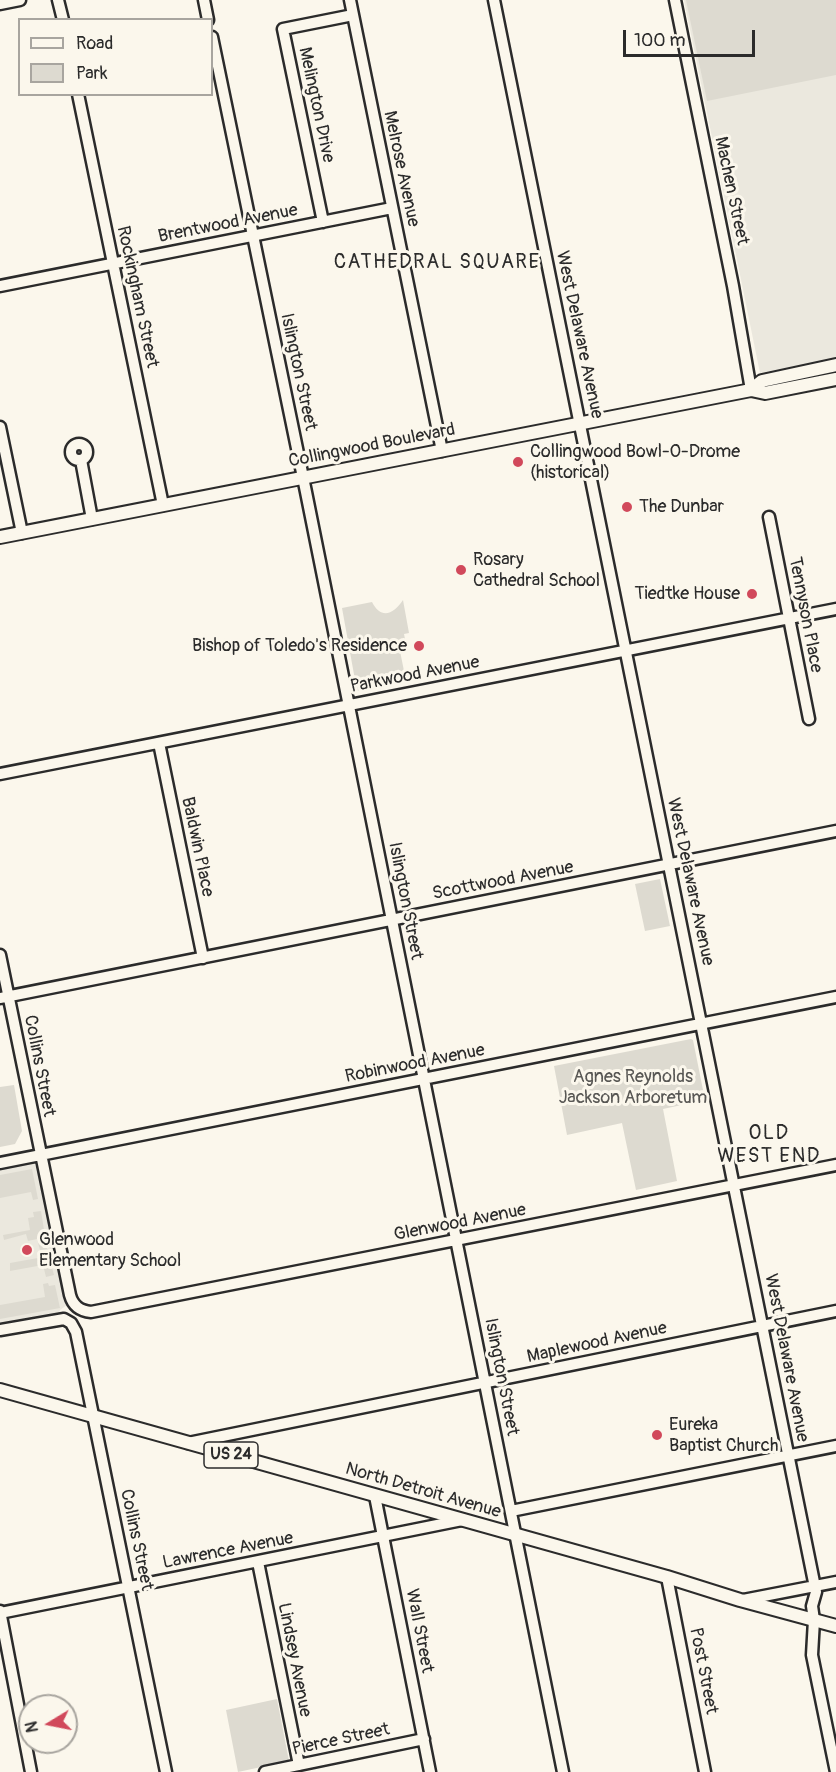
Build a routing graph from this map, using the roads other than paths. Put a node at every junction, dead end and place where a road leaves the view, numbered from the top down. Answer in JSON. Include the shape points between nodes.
{"nodes":[{"id":1,"x":20,"y":0,"type":"edge"},
{"id":2,"x":58,"y":0,"type":"edge"},
{"id":3,"x":204,"y":0,"type":"edge"},
{"id":4,"x":350,"y":0,"type":"edge"},
{"id":5,"x":494,"y":0,"type":"edge"},
{"id":6,"x":675,"y":0,"type":"edge"},
{"id":7,"x":0,"y":4,"type":"edge"},
{"id":8,"x":353,"y":15,"type":"junction"},
{"id":9,"x":62,"y":18,"type":"edge"},
{"id":10,"x":208,"y":18,"type":"edge"},
{"id":11,"x":213,"y":42,"type":"edge"},
{"id":12,"x":78,"y":96,"type":"edge"},
{"id":13,"x":392,"y":208,"type":"junction"},
{"id":14,"x":323,"y":222,"type":"junction"},
{"id":15,"x":252,"y":236,"type":"junction"},
{"id":16,"x":114,"y":264,"type":"junction"},
{"id":17,"x":0,"y":286,"type":"edge"},
{"id":18,"x":836,"y":364,"type":"edge"},
{"id":19,"x":836,"y":379,"type":"edge"},
{"id":20,"x":751,"y":390,"type":"junction"},
{"id":21,"x":580,"y":424,"type":"junction"},
{"id":22,"x":0,"y":427,"type":"edge"},
{"id":23,"x":442,"y":451,"type":"junction"},
{"id":24,"x":81,"y":460,"type":"dead end"},
{"id":25,"x":303,"y":478,"type":"junction"},
{"id":26,"x":163,"y":505,"type":"junction"},
{"id":27,"x":769,"y":517,"type":"dead end"},
{"id":28,"x":92,"y":519,"type":"junction"},
{"id":29,"x":22,"y":533,"type":"junction"},
{"id":30,"x":0,"y":537,"type":"edge"},
{"id":31,"x":836,"y":609,"type":"edge"},
{"id":32,"x":789,"y":618,"type":"junction"},
{"id":33,"x":626,"y":650,"type":"junction"},
{"id":34,"x":349,"y":705,"type":"junction"},
{"id":35,"x":809,"y":719,"type":"dead end"},
{"id":36,"x":159,"y":743,"type":"junction"},
{"id":37,"x":0,"y":774,"type":"edge"},
{"id":38,"x":836,"y":831,"type":"edge"},
{"id":39,"x":670,"y":864,"type":"junction"},
{"id":40,"x":392,"y":920,"type":"junction"},
{"id":41,"x":0,"y":955,"type":"edge"},
{"id":42,"x":203,"y":958,"type":"junction"},
{"id":43,"x":4,"y":997,"type":"edge"},
{"id":44,"x":836,"y":997,"type":"edge"},
{"id":45,"x":702,"y":1024,"type":"junction"},
{"id":46,"x":424,"y":1079,"type":"junction"},
{"id":47,"x":40,"y":1155,"type":"junction"},
{"id":48,"x":0,"y":1162,"type":"edge"},
{"id":49,"x":836,"y":1165,"type":"edge"},
{"id":50,"x":734,"y":1186,"type":"junction"},
{"id":51,"x":456,"y":1240,"type":"junction"},
{"id":52,"x":836,"y":1311,"type":"edge"},
{"id":53,"x":91,"y":1312,"type":"joint"},
{"id":54,"x":763,"y":1326,"type":"junction"},
{"id":55,"x":0,"y":1330,"type":"edge"},
{"id":56,"x":485,"y":1382,"type":"junction"},
{"id":57,"x":0,"y":1390,"type":"edge"},
{"id":58,"x":93,"y":1416,"type":"junction"},
{"id":59,"x":188,"y":1443,"type":"junction"},
{"id":60,"x":836,"y":1446,"type":"edge"},
{"id":61,"x":789,"y":1456,"type":"junction"},
{"id":62,"x":375,"y":1496,"type":"junction"},
{"id":63,"x":511,"y":1511,"type":"junction"},
{"id":64,"x":462,"y":1520,"type":"junction"},
{"id":65,"x":383,"y":1536,"type":"junction"},
{"id":66,"x":516,"y":1536,"type":"junction"},
{"id":67,"x":258,"y":1562,"type":"junction"},
{"id":68,"x":667,"y":1577,"type":"junction"},
{"id":69,"x":836,"y":1582,"type":"edge"},
{"id":70,"x":814,"y":1586,"type":"junction"},
{"id":71,"x":129,"y":1587,"type":"junction"},
{"id":72,"x":740,"y":1600,"type":"junction"},
{"id":73,"x":0,"y":1612,"type":"edge"},
{"id":74,"x":814,"y":1620,"type":"junction"},
{"id":75,"x":836,"y":1626,"type":"edge"},
{"id":76,"x":424,"y":1739,"type":"junction"},
{"id":77,"x":298,"y":1765,"type":"junction"},
{"id":78,"x":835,"y":1766,"type":"edge"},
{"id":79,"x":31,"y":1772,"type":"edge"},
{"id":80,"x":166,"y":1772,"type":"edge"},
{"id":81,"x":265,"y":1772,"type":"edge"},
{"id":82,"x":430,"y":1772,"type":"edge"},
{"id":83,"x":563,"y":1772,"type":"edge"},
{"id":84,"x":705,"y":1772,"type":"edge"}],
"edges":[{"from":1,"to":7,"type":"street"},
{"from":2,"to":9,"type":"street"},
{"from":3,"to":10,"type":"street"},
{"from":4,"to":8,"type":"street","name":"Melrose Avenue"},
{"from":5,"to":21,"type":"street","name":"West Delaware Avenue"},
{"from":6,"to":20,"type":"street","name":"Machen Street","via":[[734,286]]},
{"from":8,"to":13,"type":"street","name":"Melrose Avenue"},
{"from":8,"to":14,"type":"street","name":"Melington Drive","via":[[283,29]]},
{"from":11,"to":15,"type":"street","name":"Islington Street"},
{"from":12,"to":16,"type":"street","name":"Rockingham Street"},
{"from":13,"to":14,"type":"street","name":"Brentwood Avenue"},
{"from":13,"to":23,"type":"street","name":"Melrose Avenue"},
{"from":14,"to":15,"type":"street","name":"Brentwood Avenue"},
{"from":15,"to":16,"type":"street","name":"Brentwood Avenue"},
{"from":15,"to":25,"type":"street","name":"Islington Street"},
{"from":16,"to":17,"type":"street","name":"Brentwood Avenue"},
{"from":16,"to":26,"type":"street","name":"Rockingham Street"},
{"from":18,"to":20,"type":"main road","name":"Collingwood Boulevard","via":[[762,381]]},
{"from":19,"to":20,"type":"main road","name":"Collingwood Boulevard","via":[[765,393]]},
{"from":20,"to":21,"type":"main road","name":"Collingwood Boulevard"},
{"from":21,"to":23,"type":"main road","name":"Collingwood Boulevard"},
{"from":21,"to":33,"type":"street","name":"West Delaware Avenue"},
{"from":22,"to":29,"type":"street"},
{"from":23,"to":25,"type":"main road","name":"Collingwood Boulevard"},
{"from":24,"to":28,"type":"street"},
{"from":25,"to":26,"type":"main road","name":"Collingwood Boulevard"},
{"from":25,"to":34,"type":"street","name":"Islington Street"},
{"from":26,"to":28,"type":"main road","name":"Collingwood Boulevard"},
{"from":27,"to":32,"type":"street","name":"Tennyson Place"},
{"from":28,"to":29,"type":"main road","name":"Collingwood Boulevard"},
{"from":29,"to":30,"type":"main road","name":"Collingwood Boulevard"},
{"from":31,"to":32,"type":"street","name":"Parkwood Avenue"},
{"from":32,"to":33,"type":"street","name":"Parkwood Avenue"},
{"from":32,"to":35,"type":"street","name":"Tennyson Place"},
{"from":33,"to":34,"type":"street","name":"Parkwood Avenue"},
{"from":33,"to":39,"type":"street","name":"West Delaware Avenue"},
{"from":34,"to":36,"type":"street","name":"Parkwood Avenue"},
{"from":34,"to":40,"type":"street","name":"Islington Street"},
{"from":36,"to":37,"type":"street","name":"Parkwood Avenue"},
{"from":36,"to":42,"type":"street","name":"Baldwin Place"},
{"from":38,"to":39,"type":"street","name":"Scottwood Avenue"},
{"from":39,"to":40,"type":"street","name":"Scottwood Avenue"},
{"from":39,"to":45,"type":"street","name":"West Delaware Avenue"},
{"from":40,"to":42,"type":"street","name":"Scottwood Avenue"},
{"from":40,"to":46,"type":"street","name":"Islington Street"},
{"from":41,"to":43,"type":"street","name":"Collins Street"},
{"from":42,"to":43,"type":"street","name":"Scottwood Avenue"},
{"from":43,"to":47,"type":"street","name":"Collins Street"},
{"from":44,"to":45,"type":"street","name":"Robinwood Avenue"},
{"from":45,"to":46,"type":"street","name":"Robinwood Avenue"},
{"from":45,"to":50,"type":"street","name":"West Delaware Avenue"},
{"from":46,"to":47,"type":"street","name":"Robinwood Avenue"},
{"from":46,"to":51,"type":"street","name":"Islington Street"},
{"from":47,"to":48,"type":"street","name":"Robinwood Avenue"},
{"from":47,"to":53,"type":"street","name":"Collins Street","via":[[71,1299],[78,1309]]},
{"from":49,"to":50,"type":"street","name":"Glenwood Avenue"},
{"from":50,"to":51,"type":"street","name":"Glenwood Avenue"},
{"from":50,"to":54,"type":"street","name":"West Delaware Avenue"},
{"from":51,"to":53,"type":"street","name":"Glenwood Avenue"},
{"from":51,"to":56,"type":"street","name":"Islington Street"},
{"from":52,"to":54,"type":"street","name":"Maplewood Avenue"},
{"from":54,"to":56,"type":"street","name":"Maplewood Avenue"},
{"from":54,"to":61,"type":"street","name":"West Delaware Avenue"},
{"from":55,"to":58,"type":"street","name":"Collins Street","via":[[64,1319],[71,1323]]},
{"from":56,"to":59,"type":"street","name":"Maplewood Avenue"},
{"from":56,"to":63,"type":"street","name":"Islington Street"},
{"from":57,"to":58,"type":"main road","name":"North Detroit Avenue","number":"US 24"},
{"from":58,"to":59,"type":"main road","name":"North Detroit Avenue","number":"US 24"},
{"from":58,"to":71,"type":"street","name":"Collins Street"},
{"from":59,"to":62,"type":"main road","name":"North Detroit Avenue","number":"US 24"},
{"from":60,"to":61,"type":"street"},
{"from":61,"to":63,"type":"street"},
{"from":61,"to":70,"type":"street","name":"West Delaware Avenue"},
{"from":62,"to":64,"type":"main road","name":"North Detroit Avenue","number":"US 24"},
{"from":62,"to":65,"type":"street","name":"Wall Street"},
{"from":63,"to":66,"type":"street","name":"Islington Street"},
{"from":64,"to":65,"type":"street","name":"Lawrence Avenue"},
{"from":64,"to":66,"type":"main road","name":"North Detroit Avenue","number":"US 24"},
{"from":65,"to":67,"type":"street","name":"Lawrence Avenue"},
{"from":65,"to":76,"type":"street","name":"Wall Street"},
{"from":66,"to":68,"type":"main road","name":"North Detroit Avenue","number":"US 24"},
{"from":66,"to":83,"type":"street","name":"Islington Street"},
{"from":67,"to":71,"type":"street","name":"Lawrence Avenue"},
{"from":67,"to":77,"type":"street","name":"Lindsey Avenue"},
{"from":68,"to":72,"type":"main road","name":"North Detroit Avenue","number":"US 24"},
{"from":68,"to":84,"type":"street","name":"Post Street"},
{"from":69,"to":70,"type":"street"},
{"from":70,"to":72,"type":"street"},
{"from":70,"to":74,"type":"street","name":"West Delaware Avenue"},
{"from":71,"to":73,"type":"street","name":"Lawrence Avenue"},
{"from":71,"to":80,"type":"street","name":"Collins Street"},
{"from":72,"to":74,"type":"main road","name":"North Detroit Avenue","number":"US 24"},
{"from":73,"to":79,"type":"street"},
{"from":74,"to":75,"type":"main road","name":"North Detroit Avenue","number":"US 24"},
{"from":74,"to":78,"type":"street","name":"West Delaware Avenue","via":[[812,1656]]},
{"from":76,"to":77,"type":"street","name":"Pierce Street"},
{"from":76,"to":82,"type":"street","name":"Wall Street"},
{"from":77,"to":81,"type":"street","name":"Pierce Street"}]}
